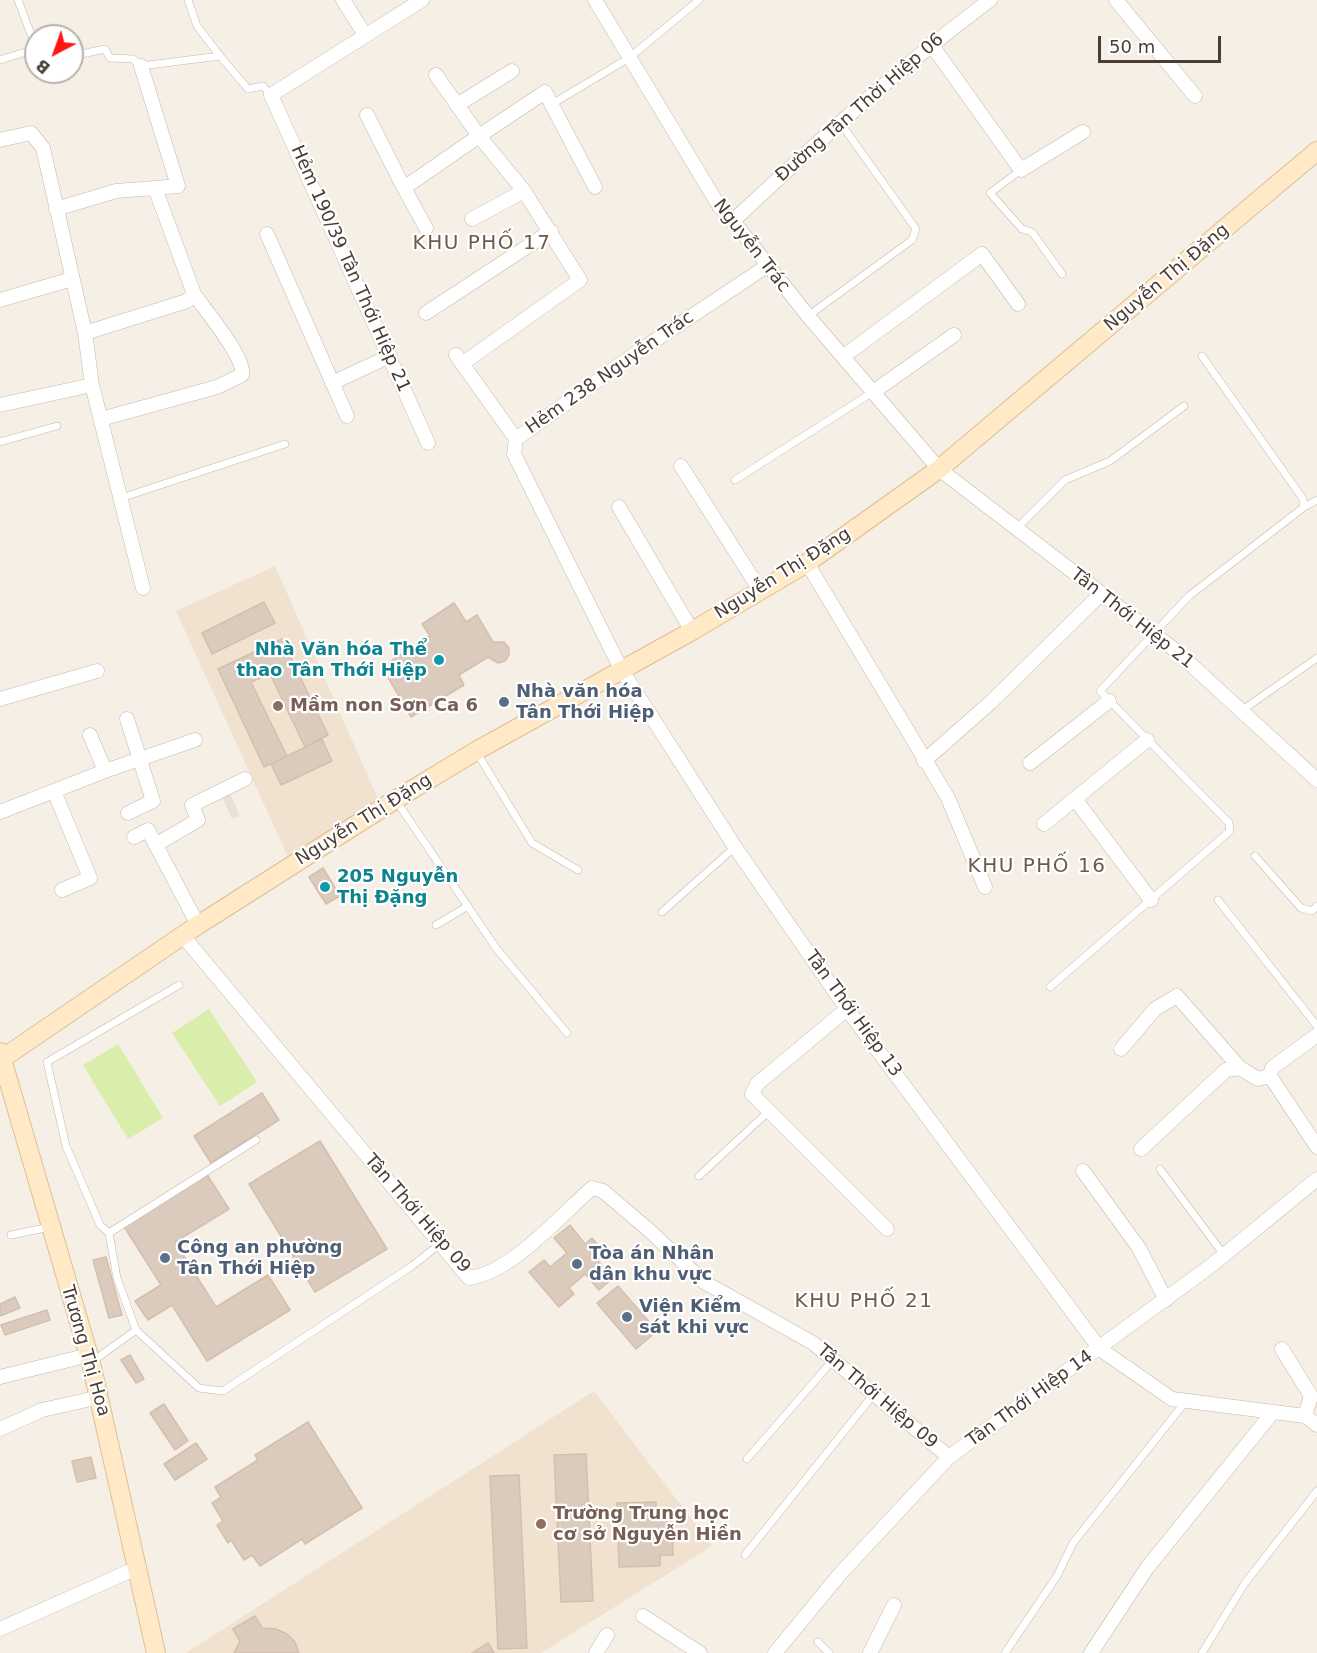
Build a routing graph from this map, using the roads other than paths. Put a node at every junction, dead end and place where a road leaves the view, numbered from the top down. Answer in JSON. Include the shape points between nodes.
{"nodes":[{"id":1,"x":18,"y":0,"type":"edge"},
{"id":2,"x":188,"y":0,"type":"edge"},
{"id":3,"x":343,"y":0,"type":"edge"},
{"id":4,"x":422,"y":0,"type":"edge"},
{"id":5,"x":595,"y":0,"type":"edge"},
{"id":6,"x":699,"y":0,"type":"edge"},
{"id":7,"x":990,"y":0,"type":"edge"},
{"id":8,"x":1116,"y":0,"type":"edge"},
{"id":9,"x":27,"y":24,"type":"edge"},
{"id":10,"x":365,"y":35,"type":"junction"},
{"id":11,"x":931,"y":44,"type":"junction"},
{"id":12,"x":24,"y":52,"type":"edge"},
{"id":13,"x":84,"y":53,"type":"edge"},
{"id":14,"x":220,"y":56,"type":"junction"},
{"id":15,"x":629,"y":58,"type":"junction"},
{"id":16,"x":0,"y":60,"type":"edge"},
{"id":17,"x":141,"y":66,"type":"junction"},
{"id":18,"x":512,"y":71,"type":"dead end"},
{"id":19,"x":436,"y":75,"type":"dead end"},
{"id":20,"x":271,"y":95,"type":"junction"},
{"id":21,"x":1195,"y":96,"type":"dead end"},
{"id":22,"x":552,"y":104,"type":"junction"},
{"id":23,"x":457,"y":105,"type":"junction"},
{"id":24,"x":367,"y":115,"type":"dead end"},
{"id":25,"x":839,"y":122,"type":"junction"},
{"id":26,"x":1083,"y":132,"type":"dead end"},
{"id":27,"x":479,"y":136,"type":"junction"},
{"id":28,"x":0,"y":140,"type":"edge"},
{"id":29,"x":1317,"y":151,"type":"edge"},
{"id":30,"x":1021,"y":170,"type":"junction"},
{"id":31,"x":595,"y":187,"type":"dead end"},
{"id":32,"x":154,"y":188,"type":"junction"},
{"id":33,"x":404,"y":188,"type":"junction"},
{"id":34,"x":524,"y":191,"type":"junction"},
{"id":35,"x":56,"y":209,"type":"junction"},
{"id":36,"x":472,"y":219,"type":"dead end"},
{"id":37,"x":733,"y":221,"type":"junction"},
{"id":38,"x":426,"y":228,"type":"dead end"},
{"id":39,"x":551,"y":231,"type":"junction"},
{"id":40,"x":267,"y":234,"type":"dead end"},
{"id":41,"x":767,"y":266,"type":"junction"},
{"id":42,"x":1062,"y":274,"type":"dead end"},
{"id":43,"x":72,"y":279,"type":"junction"},
{"id":44,"x":194,"y":294,"type":"junction"},
{"id":45,"x":0,"y":300,"type":"edge"},
{"id":46,"x":1018,"y":303,"type":"dead end"},
{"id":47,"x":426,"y":312,"type":"dead end"},
{"id":48,"x":808,"y":316,"type":"junction"},
{"id":49,"x":85,"y":333,"type":"junction"},
{"id":50,"x":954,"y":335,"type":"dead end"},
{"id":51,"x":390,"y":356,"type":"junction"},
{"id":52,"x":844,"y":356,"type":"junction"},
{"id":53,"x":1202,"y":356,"type":"dead end"},
{"id":54,"x":332,"y":382,"type":"junction"},
{"id":55,"x":92,"y":385,"type":"junction"},
{"id":56,"x":873,"y":392,"type":"junction"},
{"id":57,"x":0,"y":405,"type":"edge"},
{"id":58,"x":1184,"y":406,"type":"dead end"},
{"id":59,"x":347,"y":416,"type":"dead end"},
{"id":60,"x":101,"y":419,"type":"junction"},
{"id":61,"x":57,"y":426,"type":"dead end"},
{"id":62,"x":516,"y":439,"type":"junction"},
{"id":63,"x":0,"y":442,"type":"edge"},
{"id":64,"x":428,"y":443,"type":"dead end"},
{"id":65,"x":285,"y":444,"type":"dead end"},
{"id":66,"x":681,"y":466,"type":"dead end"},
{"id":67,"x":939,"y":469,"type":"junction"},
{"id":68,"x":735,"y":480,"type":"dead end"},
{"id":69,"x":121,"y":498,"type":"junction"},
{"id":70,"x":1317,"y":500,"type":"edge"},
{"id":71,"x":619,"y":507,"type":"dead end"},
{"id":72,"x":1304,"y":507,"type":"junction"},
{"id":73,"x":1016,"y":529,"type":"junction"},
{"id":74,"x":807,"y":563,"type":"junction"},
{"id":75,"x":143,"y":588,"type":"dead end"},
{"id":76,"x":760,"y":590,"type":"junction"},
{"id":77,"x":1101,"y":594,"type":"junction"},
{"id":78,"x":692,"y":631,"type":"junction"},
{"id":79,"x":1152,"y":633,"type":"junction"},
{"id":80,"x":1317,"y":658,"type":"edge"},
{"id":81,"x":621,"y":669,"type":"junction"},
{"id":82,"x":97,"y":671,"type":"dead end"},
{"id":83,"x":0,"y":699,"type":"edge"},
{"id":84,"x":1109,"y":701,"type":"junction"},
{"id":85,"x":1241,"y":711,"type":"junction"},
{"id":86,"x":127,"y":719,"type":"dead end"},
{"id":87,"x":90,"y":735,"type":"dead end"},
{"id":88,"x":195,"y":740,"type":"dead end"},
{"id":89,"x":1147,"y":740,"type":"junction"},
{"id":90,"x":476,"y":751,"type":"junction"},
{"id":91,"x":139,"y":760,"type":"junction"},
{"id":92,"x":924,"y":761,"type":"junction"},
{"id":93,"x":1030,"y":764,"type":"dead end"},
{"id":94,"x":105,"y":771,"type":"junction"},
{"id":95,"x":245,"y":779,"type":"dead end"},
{"id":96,"x":1317,"y":780,"type":"edge"},
{"id":97,"x":54,"y":791,"type":"junction"},
{"id":98,"x":1075,"y":799,"type":"junction"},
{"id":99,"x":395,"y":800,"type":"junction"},
{"id":100,"x":0,"y":812,"type":"edge"},
{"id":101,"x":128,"y":813,"type":"dead end"},
{"id":102,"x":1044,"y":824,"type":"dead end"},
{"id":103,"x":134,"y":837,"type":"dead end"},
{"id":104,"x":157,"y":844,"type":"junction"},
{"id":105,"x":735,"y":848,"type":"junction"},
{"id":106,"x":1255,"y":856,"type":"dead end"},
{"id":107,"x":578,"y":870,"type":"dead end"},
{"id":108,"x":985,"y":887,"type":"dead end"},
{"id":109,"x":62,"y":890,"type":"dead end"},
{"id":110,"x":1151,"y":900,"type":"junction"},
{"id":111,"x":1218,"y":900,"type":"dead end"},
{"id":112,"x":468,"y":906,"type":"junction"},
{"id":113,"x":1317,"y":906,"type":"edge"},
{"id":114,"x":662,"y":912,"type":"dead end"},
{"id":115,"x":198,"y":925,"type":"junction"},
{"id":116,"x":436,"y":925,"type":"dead end"},
{"id":117,"x":183,"y":936,"type":"junction"},
{"id":118,"x":179,"y":985,"type":"dead end"},
{"id":119,"x":1050,"y":987,"type":"dead end"},
{"id":120,"x":847,"y":1009,"type":"junction"},
{"id":121,"x":1317,"y":1026,"type":"edge"},
{"id":122,"x":567,"y":1033,"type":"dead end"},
{"id":123,"x":1317,"y":1035,"type":"edge"},
{"id":124,"x":1121,"y":1049,"type":"dead end"},
{"id":125,"x":0,"y":1057,"type":"edge"},
{"id":126,"x":1240,"y":1068,"type":"junction"},
{"id":127,"x":1270,"y":1076,"type":"junction"},
{"id":128,"x":769,"y":1110,"type":"junction"},
{"id":129,"x":256,"y":1140,"type":"dead end"},
{"id":130,"x":1317,"y":1147,"type":"edge"},
{"id":131,"x":1141,"y":1149,"type":"dead end"},
{"id":132,"x":1160,"y":1169,"type":"dead end"},
{"id":133,"x":1083,"y":1171,"type":"dead end"},
{"id":134,"x":699,"y":1176,"type":"dead end"},
{"id":135,"x":1317,"y":1179,"type":"edge"},
{"id":136,"x":50,"y":1227,"type":"junction"},
{"id":137,"x":887,"y":1229,"type":"dead end"},
{"id":138,"x":109,"y":1233,"type":"junction"},
{"id":139,"x":12,"y":1235,"type":"dead end"},
{"id":140,"x":440,"y":1244,"type":"junction"},
{"id":141,"x":1224,"y":1255,"type":"junction"},
{"id":142,"x":1166,"y":1300,"type":"junction"},
{"id":143,"x":136,"y":1330,"type":"junction"},
{"id":144,"x":1100,"y":1349,"type":"junction"},
{"id":145,"x":1282,"y":1349,"type":"dead end"},
{"id":146,"x":90,"y":1359,"type":"junction"},
{"id":147,"x":833,"y":1360,"type":"junction"},
{"id":148,"x":0,"y":1377,"type":"edge"},
{"id":149,"x":874,"y":1394,"type":"junction"},
{"id":150,"x":100,"y":1397,"type":"junction"},
{"id":151,"x":1186,"y":1401,"type":"junction"},
{"id":152,"x":1273,"y":1412,"type":"junction"},
{"id":153,"x":1312,"y":1416,"type":"edge"},
{"id":154,"x":0,"y":1429,"type":"edge"},
{"id":155,"x":949,"y":1457,"type":"junction"},
{"id":156,"x":747,"y":1459,"type":"dead end"},
{"id":157,"x":1317,"y":1491,"type":"edge"},
{"id":158,"x":745,"y":1555,"type":"dead end"},
{"id":159,"x":139,"y":1567,"type":"junction"},
{"id":160,"x":894,"y":1605,"type":"dead end"},
{"id":161,"x":643,"y":1616,"type":"dead end"},
{"id":162,"x":0,"y":1629,"type":"edge"},
{"id":163,"x":607,"y":1635,"type":"dead end"},
{"id":164,"x":818,"y":1642,"type":"dead end"},
{"id":165,"x":156,"y":1653,"type":"edge"},
{"id":166,"x":596,"y":1653,"type":"edge"},
{"id":167,"x":700,"y":1653,"type":"edge"},
{"id":168,"x":775,"y":1653,"type":"edge"},
{"id":169,"x":829,"y":1653,"type":"edge"},
{"id":170,"x":870,"y":1653,"type":"edge"},
{"id":171,"x":1005,"y":1653,"type":"edge"},
{"id":172,"x":1091,"y":1653,"type":"edge"},
{"id":173,"x":1202,"y":1653,"type":"edge"}],
"edges":[{"from":1,"to":9,"type":"lane"},
{"from":2,"to":14,"type":"lane","via":[[197,26]]},
{"from":3,"to":10,"type":"street"},
{"from":4,"to":10,"type":"street"},
{"from":5,"to":15,"type":"street","name":"Nguyễn Trác"},
{"from":6,"to":15,"type":"lane"},
{"from":7,"to":11,"type":"street","name":"Đường Tân Thời Hiệp 06"},
{"from":8,"to":21,"type":"street"},
{"from":10,"to":20,"type":"street"},
{"from":11,"to":25,"type":"street","name":"Đường Tân Thời Hiệp 06"},
{"from":11,"to":30,"type":"street"},
{"from":12,"to":16,"type":"lane"},
{"from":13,"to":17,"type":"lane","via":[[105,49],[110,58],[134,59]]},
{"from":14,"to":17,"type":"lane"},
{"from":14,"to":20,"type":"lane","via":[[248,89],[263,86]]},
{"from":15,"to":22,"type":"lane"},
{"from":15,"to":37,"type":"street","name":"Nguyễn Trác","via":[[704,184]]},
{"from":17,"to":32,"type":"street","via":[[178,186]]},
{"from":18,"to":23,"type":"street"},
{"from":19,"to":23,"type":"street"},
{"from":20,"to":51,"type":"street","name":"Hẻm 190/39 Tân Thới Hiệp 21"},
{"from":22,"to":27,"type":"street","via":[[545,92]]},
{"from":22,"to":31,"type":"street"},
{"from":23,"to":27,"type":"street"},
{"from":24,"to":33,"type":"street"},
{"from":25,"to":37,"type":"street","name":"Đường Tân Thời Hiệp 06"},
{"from":25,"to":48,"type":"lane","via":[[916,229],[912,240]]},
{"from":26,"to":30,"type":"street"},
{"from":27,"to":33,"type":"street"},
{"from":27,"to":34,"type":"street"},
{"from":28,"to":35,"type":"street","via":[[31,133],[43,148]]},
{"from":29,"to":67,"type":"street","name":"Nguyễn Thị Đặng"},
{"from":30,"to":42,"type":"lane","via":[[990,193],[1022,229],[1032,232]]},
{"from":32,"to":35,"type":"street","via":[[116,191]]},
{"from":32,"to":44,"type":"street"},
{"from":33,"to":38,"type":"street"},
{"from":34,"to":36,"type":"street"},
{"from":34,"to":39,"type":"street"},
{"from":35,"to":43,"type":"street"},
{"from":37,"to":41,"type":"street","name":"Nguyễn Trác"},
{"from":39,"to":47,"type":"street"},
{"from":39,"to":62,"type":"street","via":[[580,280],[459,359]]},
{"from":40,"to":54,"type":"street"},
{"from":41,"to":48,"type":"street","name":"Nguyễn Trác"},
{"from":41,"to":62,"type":"street","name":"Hẻm 238 Nguyễn Trác"},
{"from":43,"to":45,"type":"street"},
{"from":43,"to":49,"type":"street"},
{"from":44,"to":49,"type":"street","via":[[187,301]]},
{"from":44,"to":60,"type":"street","via":[[234,352],[242,375],[217,387]]},
{"from":46,"to":52,"type":"street","via":[[982,254]]},
{"from":48,"to":52,"type":"street","name":"Nguyễn Trác"},
{"from":49,"to":55,"type":"street"},
{"from":50,"to":56,"type":"street"},
{"from":51,"to":54,"type":"street"},
{"from":51,"to":64,"type":"street","name":"Hẻm 190/39 Tân Thới Hiệp 21"},
{"from":52,"to":56,"type":"street","name":"Nguyễn Trác"},
{"from":53,"to":72,"type":"lane","via":[[1303,499]]},
{"from":54,"to":59,"type":"street"},
{"from":55,"to":57,"type":"street"},
{"from":55,"to":60,"type":"street"},
{"from":56,"to":67,"type":"street","name":"Nguyễn Trác"},
{"from":56,"to":68,"type":"lane"},
{"from":58,"to":73,"type":"lane","via":[[1110,461],[1065,480]]},
{"from":60,"to":69,"type":"street"},
{"from":61,"to":63,"type":"lane"},
{"from":62,"to":81,"type":"street","name":"Hẻm 238 Nguyễn Trác","via":[[514,454]]},
{"from":65,"to":69,"type":"lane"},
{"from":66,"to":76,"type":"street"},
{"from":67,"to":73,"type":"street","name":"Tân Thới Hiệp 21"},
{"from":67,"to":74,"type":"street","name":"Nguyễn Thị Đặng"},
{"from":69,"to":75,"type":"street"},
{"from":70,"to":72,"type":"lane"},
{"from":71,"to":78,"type":"street"},
{"from":72,"to":79,"type":"lane","via":[[1189,596]]},
{"from":73,"to":77,"type":"street","name":"Tân Thới Hiệp 21"},
{"from":74,"to":76,"type":"street","name":"Nguyễn Thị Đặng"},
{"from":74,"to":92,"type":"street"},
{"from":76,"to":78,"type":"street","name":"Nguyễn Thị Đặng"},
{"from":77,"to":79,"type":"street","name":"Tân Thới Hiệp 21"},
{"from":77,"to":92,"type":"street","via":[[991,702]]},
{"from":78,"to":81,"type":"street","name":"Nguyễn Thị Đặng"},
{"from":79,"to":84,"type":"lane","via":[[1100,691]]},
{"from":79,"to":85,"type":"street","name":"Tân Thới Hiệp 21"},
{"from":80,"to":85,"type":"lane"},
{"from":81,"to":90,"type":"street","name":"Nguyễn Thị Đặng"},
{"from":81,"to":105,"type":"street","name":"Tân Thới Hiệp 13"},
{"from":82,"to":83,"type":"street"},
{"from":84,"to":89,"type":"lane"},
{"from":84,"to":93,"type":"street"},
{"from":85,"to":96,"type":"street","name":"Tân Thới Hiệp 21"},
{"from":86,"to":91,"type":"street"},
{"from":87,"to":94,"type":"street"},
{"from":88,"to":91,"type":"street"},
{"from":89,"to":98,"type":"street"},
{"from":89,"to":110,"type":"lane","via":[[1231,827],[1228,836]]},
{"from":90,"to":99,"type":"street","name":"Nguyễn Thị Đặng"},
{"from":90,"to":107,"type":"lane","via":[[532,843]]},
{"from":91,"to":94,"type":"street"},
{"from":91,"to":101,"type":"street","via":[[153,801]]},
{"from":92,"to":108,"type":"street","via":[[948,798]]},
{"from":94,"to":97,"type":"street"},
{"from":95,"to":104,"type":"street","via":[[192,805],[198,820]]},
{"from":97,"to":100,"type":"street"},
{"from":97,"to":109,"type":"street","via":[[90,878]]},
{"from":98,"to":102,"type":"street"},
{"from":98,"to":110,"type":"street"},
{"from":99,"to":112,"type":"lane"},
{"from":99,"to":115,"type":"street","name":"Nguyễn Thị Đặng"},
{"from":103,"to":104,"type":"street","via":[[148,830]]},
{"from":104,"to":115,"type":"street"},
{"from":105,"to":114,"type":"lane"},
{"from":105,"to":120,"type":"street","name":"Tân Thới Hiệp 13"},
{"from":106,"to":113,"type":"lane","via":[[1301,908],[1312,911]]},
{"from":110,"to":119,"type":"lane"},
{"from":111,"to":121,"type":"lane"},
{"from":112,"to":116,"type":"lane"},
{"from":112,"to":122,"type":"lane","via":[[496,948]]},
{"from":115,"to":117,"type":"street","name":"Nguyễn Thị Đặng"},
{"from":117,"to":125,"type":"street","name":"Nguyễn Thị Đặng"},
{"from":117,"to":140,"type":"street","name":"Tân Thới Hiệp 09"},
{"from":118,"to":138,"type":"lane","via":[[47,1062],[66,1146],[100,1225]]},
{"from":120,"to":128,"type":"street","via":[[757,1084],[752,1094]]},
{"from":120,"to":144,"type":"street","name":"Tân Thới Hiệp 13"},
{"from":123,"to":127,"type":"street","via":[[1272,1068]]},
{"from":124,"to":126,"type":"street","via":[[1155,1009],[1178,996]]},
{"from":125,"to":136,"type":"street","name":"Trương Thị Hoa"},
{"from":126,"to":127,"type":"street","via":[[1258,1079]]},
{"from":126,"to":131,"type":"street","via":[[1226,1070]]},
{"from":127,"to":130,"type":"street"},
{"from":128,"to":134,"type":"lane"},
{"from":128,"to":137,"type":"street"},
{"from":129,"to":138,"type":"lane"},
{"from":132,"to":141,"type":"lane"},
{"from":133,"to":142,"type":"street","via":[[1139,1248]]},
{"from":135,"to":141,"type":"street","name":"Tân Thới Hiệp 14"},
{"from":136,"to":139,"type":"lane"},
{"from":136,"to":146,"type":"street","name":"Trương Thị Hoa"},
{"from":138,"to":143,"type":"lane","via":[[117,1278]]},
{"from":140,"to":143,"type":"lane","via":[[223,1391],[198,1388]]},
{"from":140,"to":147,"type":"street","name":"Tân Thới Hiệp 09","via":[[469,1278],[484,1276],[506,1265],[592,1188],[603,1191],[704,1282],[813,1342]]},
{"from":141,"to":142,"type":"street","name":"Tân Thới Hiệp 14"},
{"from":142,"to":144,"type":"street","name":"Tân Thới Hiệp 14"},
{"from":143,"to":146,"type":"lane"},
{"from":144,"to":151,"type":"street","name":"Tân Thới Hiệp 13","via":[[1172,1399]]},
{"from":144,"to":155,"type":"street","name":"Tân Thới Hiệp 14"},
{"from":145,"to":153,"type":"street","via":[[1311,1396]]},
{"from":146,"to":148,"type":"street"},
{"from":146,"to":150,"type":"street","name":"Trương Thị Hoa"},
{"from":147,"to":149,"type":"street","name":"Tân Thới Hiệp 09"},
{"from":147,"to":156,"type":"lane"},
{"from":149,"to":155,"type":"street","name":"Tân Thới Hiệp 09"},
{"from":149,"to":158,"type":"lane"},
{"from":150,"to":154,"type":"street","via":[[42,1410]]},
{"from":150,"to":159,"type":"street","name":"Trương Thị Hoa"},
{"from":151,"to":152,"type":"street","name":"Tân Thới Hiệp 13"},
{"from":151,"to":171,"type":"lane","via":[[1073,1543],[1057,1576]]},
{"from":152,"to":153,"type":"street","name":"Tân Thới Hiệp 13"},
{"from":152,"to":172,"type":"street","via":[[1146,1568]]},
{"from":155,"to":168,"type":"street","name":"Tân Thới Hiệp 14","via":[[840,1574]]},
{"from":157,"to":173,"type":"lane","via":[[1245,1583]]},
{"from":159,"to":162,"type":"street"},
{"from":159,"to":165,"type":"street","name":"Trương Thị Hoa"},
{"from":160,"to":170,"type":"street"},
{"from":161,"to":167,"type":"street"},
{"from":163,"to":166,"type":"street"},
{"from":164,"to":169,"type":"lane"}]}
